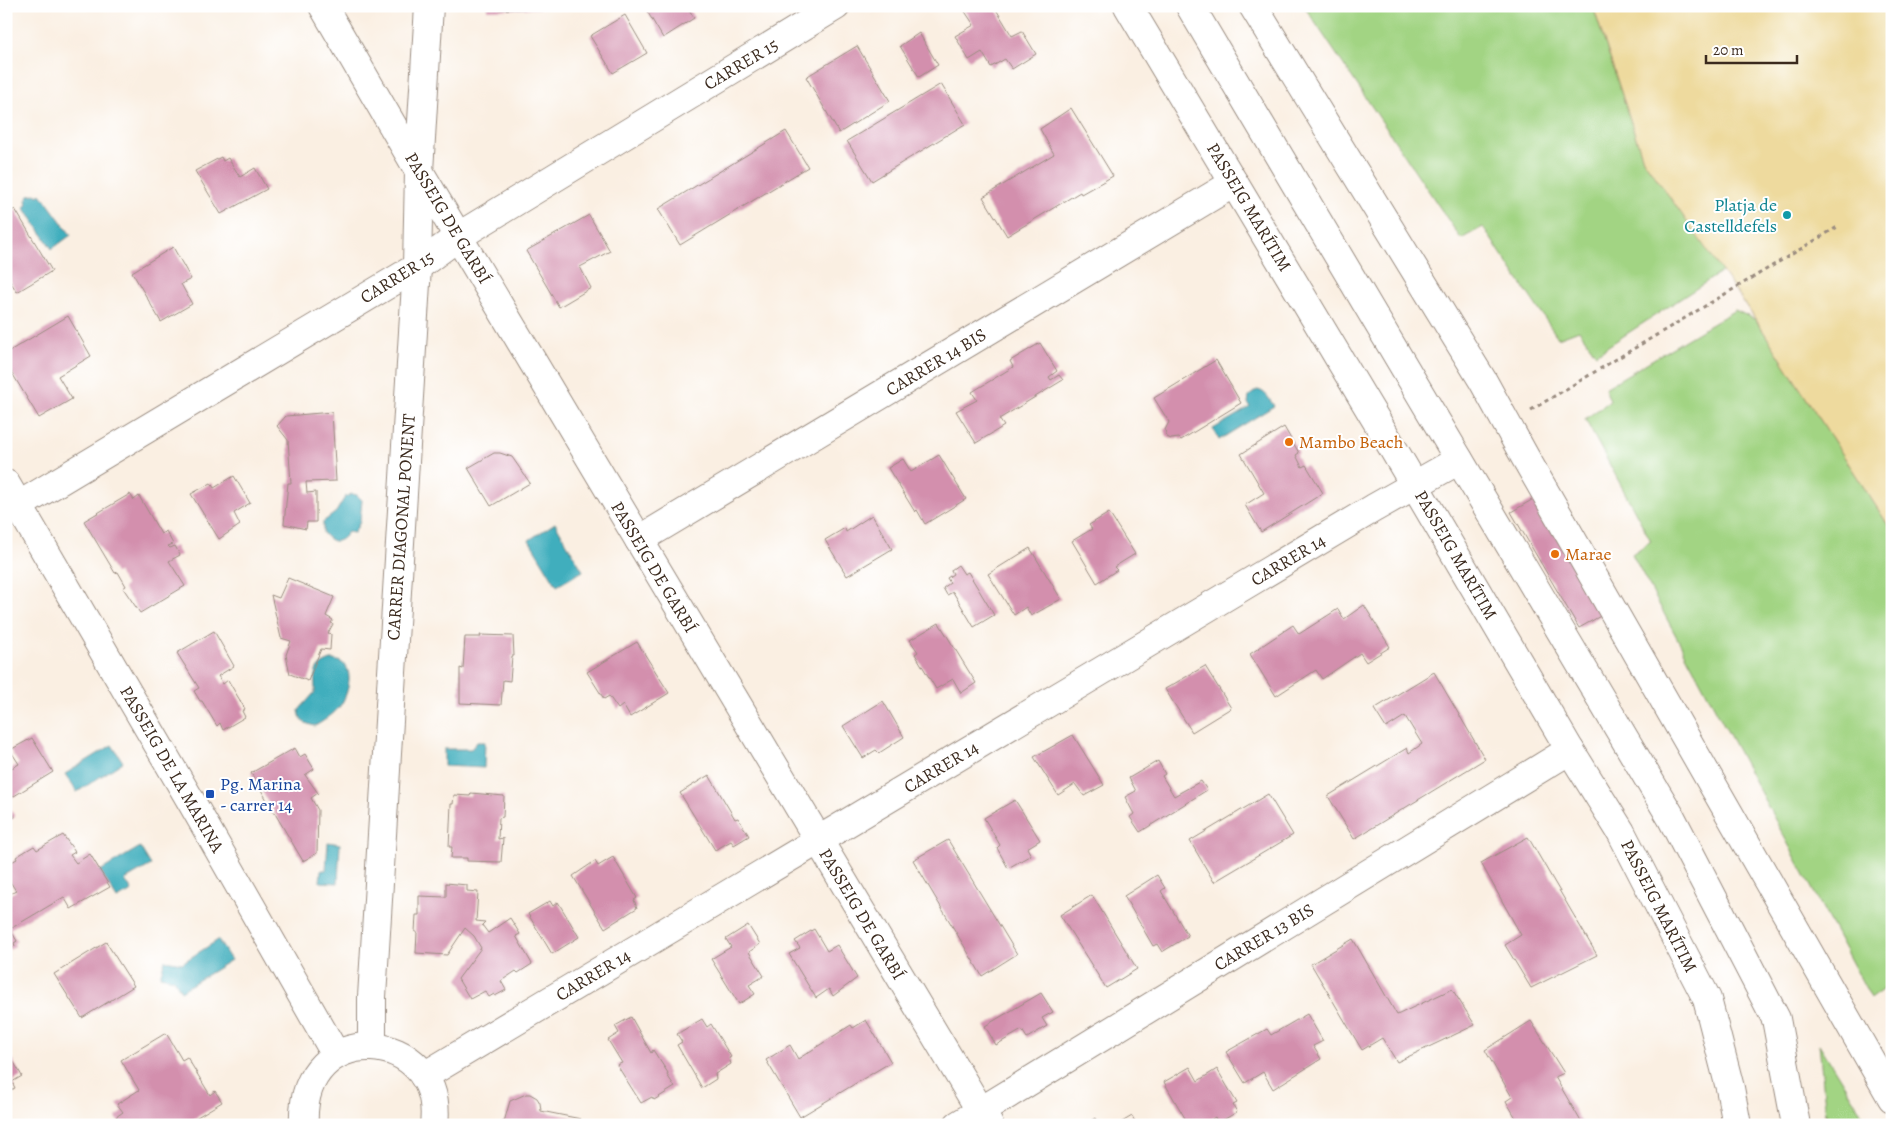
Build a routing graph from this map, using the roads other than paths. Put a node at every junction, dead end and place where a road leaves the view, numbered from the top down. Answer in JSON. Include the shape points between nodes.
{"nodes":[{"id":1,"x":323,"y":6,"type":"edge"},
{"id":2,"x":429,"y":6,"type":"edge"},
{"id":3,"x":836,"y":6,"type":"edge"},
{"id":4,"x":1128,"y":6,"type":"edge"},
{"id":5,"x":1190,"y":6,"type":"edge"},
{"id":6,"x":1253,"y":6,"type":"edge"},
{"id":7,"x":419,"y":171,"type":"junction"},
{"id":8,"x":1234,"y":183,"type":"junction"},
{"id":9,"x":459,"y":236,"type":"junction"},
{"id":10,"x":417,"y":267,"type":"junction"},
{"id":11,"x":1459,"y":460,"type":"junction"},
{"id":12,"x":1414,"y":485,"type":"junction"},
{"id":13,"x":10,"y":501,"type":"edge"},
{"id":14,"x":638,"y":540,"type":"junction"},
{"id":15,"x":1570,"y":750,"type":"junction"},
{"id":16,"x":818,"y":840,"type":"junction"},
{"id":17,"x":372,"y":1047,"type":"junction"},
{"id":18,"x":336,"y":1055,"type":"junction"},
{"id":19,"x":424,"y":1076,"type":"junction"},
{"id":20,"x":1892,"y":1098,"type":"edge"},
{"id":21,"x":985,"y":1118,"type":"edge"},
{"id":22,"x":304,"y":1125,"type":"edge"},
{"id":23,"x":434,"y":1125,"type":"edge"},
{"id":24,"x":958,"y":1125,"type":"edge"},
{"id":25,"x":1738,"y":1125,"type":"edge"},
{"id":26,"x":1796,"y":1125,"type":"edge"}],
"edges":[{"from":1,"to":7,"type":"street","name":"PASSEIG DE GARBÍ"},
{"from":2,"to":7,"type":"street","name":"CARRER DIAGONAL PONENT"},
{"from":3,"to":9,"type":"street","name":"CARRER 15"},
{"from":4,"to":8,"type":"street","name":"PASSEIG MARÍTIM"},
{"from":5,"to":11,"type":"street"},
{"from":6,"to":20,"type":"street","via":[[1478,372]]},
{"from":7,"to":9,"type":"street","name":"PASSEIG DE GARBÍ"},
{"from":7,"to":10,"type":"street","name":"CARRER DIAGONAL PONENT"},
{"from":8,"to":12,"type":"street","name":"PASSEIG MARÍTIM"},
{"from":8,"to":14,"type":"street","name":"CARRER 14 BIS"},
{"from":9,"to":10,"type":"street","name":"CARRER 15"},
{"from":9,"to":14,"type":"street","name":"PASSEIG DE GARBÍ"},
{"from":10,"to":13,"type":"street","name":"CARRER 15"},
{"from":10,"to":17,"type":"street","name":"CARRER DIAGONAL PONENT","via":[[372,997]]},
{"from":11,"to":12,"type":"street","name":"CARRER 14"},
{"from":11,"to":26,"type":"street","via":[[1671,817],[1776,1018]]},
{"from":12,"to":15,"type":"street","name":"PASSEIG MARÍTIM"},
{"from":12,"to":16,"type":"street","name":"CARRER 14"},
{"from":13,"to":18,"type":"street","name":"PASSEIG DE LA MARINA","via":[[192,803]]},
{"from":14,"to":16,"type":"street","name":"PASSEIG DE GARBÍ"},
{"from":15,"to":21,"type":"street","name":"CARRER 13 BIS"},
{"from":15,"to":25,"type":"street","name":"PASSEIG MARÍTIM","via":[[1621,832],[1707,999]]},
{"from":16,"to":19,"type":"street","name":"CARRER 14"},
{"from":16,"to":21,"type":"street","name":"PASSEIG DE GARBÍ"},
{"from":17,"to":18,"type":"street","via":[[357,1047]]},
{"from":17,"to":19,"type":"street","via":[[402,1054]]},
{"from":18,"to":22,"type":"street","via":[[319,1068],[308,1086],[303,1107]]},
{"from":19,"to":23,"type":"street","via":[[431,1088],[436,1111]]},
{"from":21,"to":24,"type":"street","name":"CARRER 13 BIS"}]}
